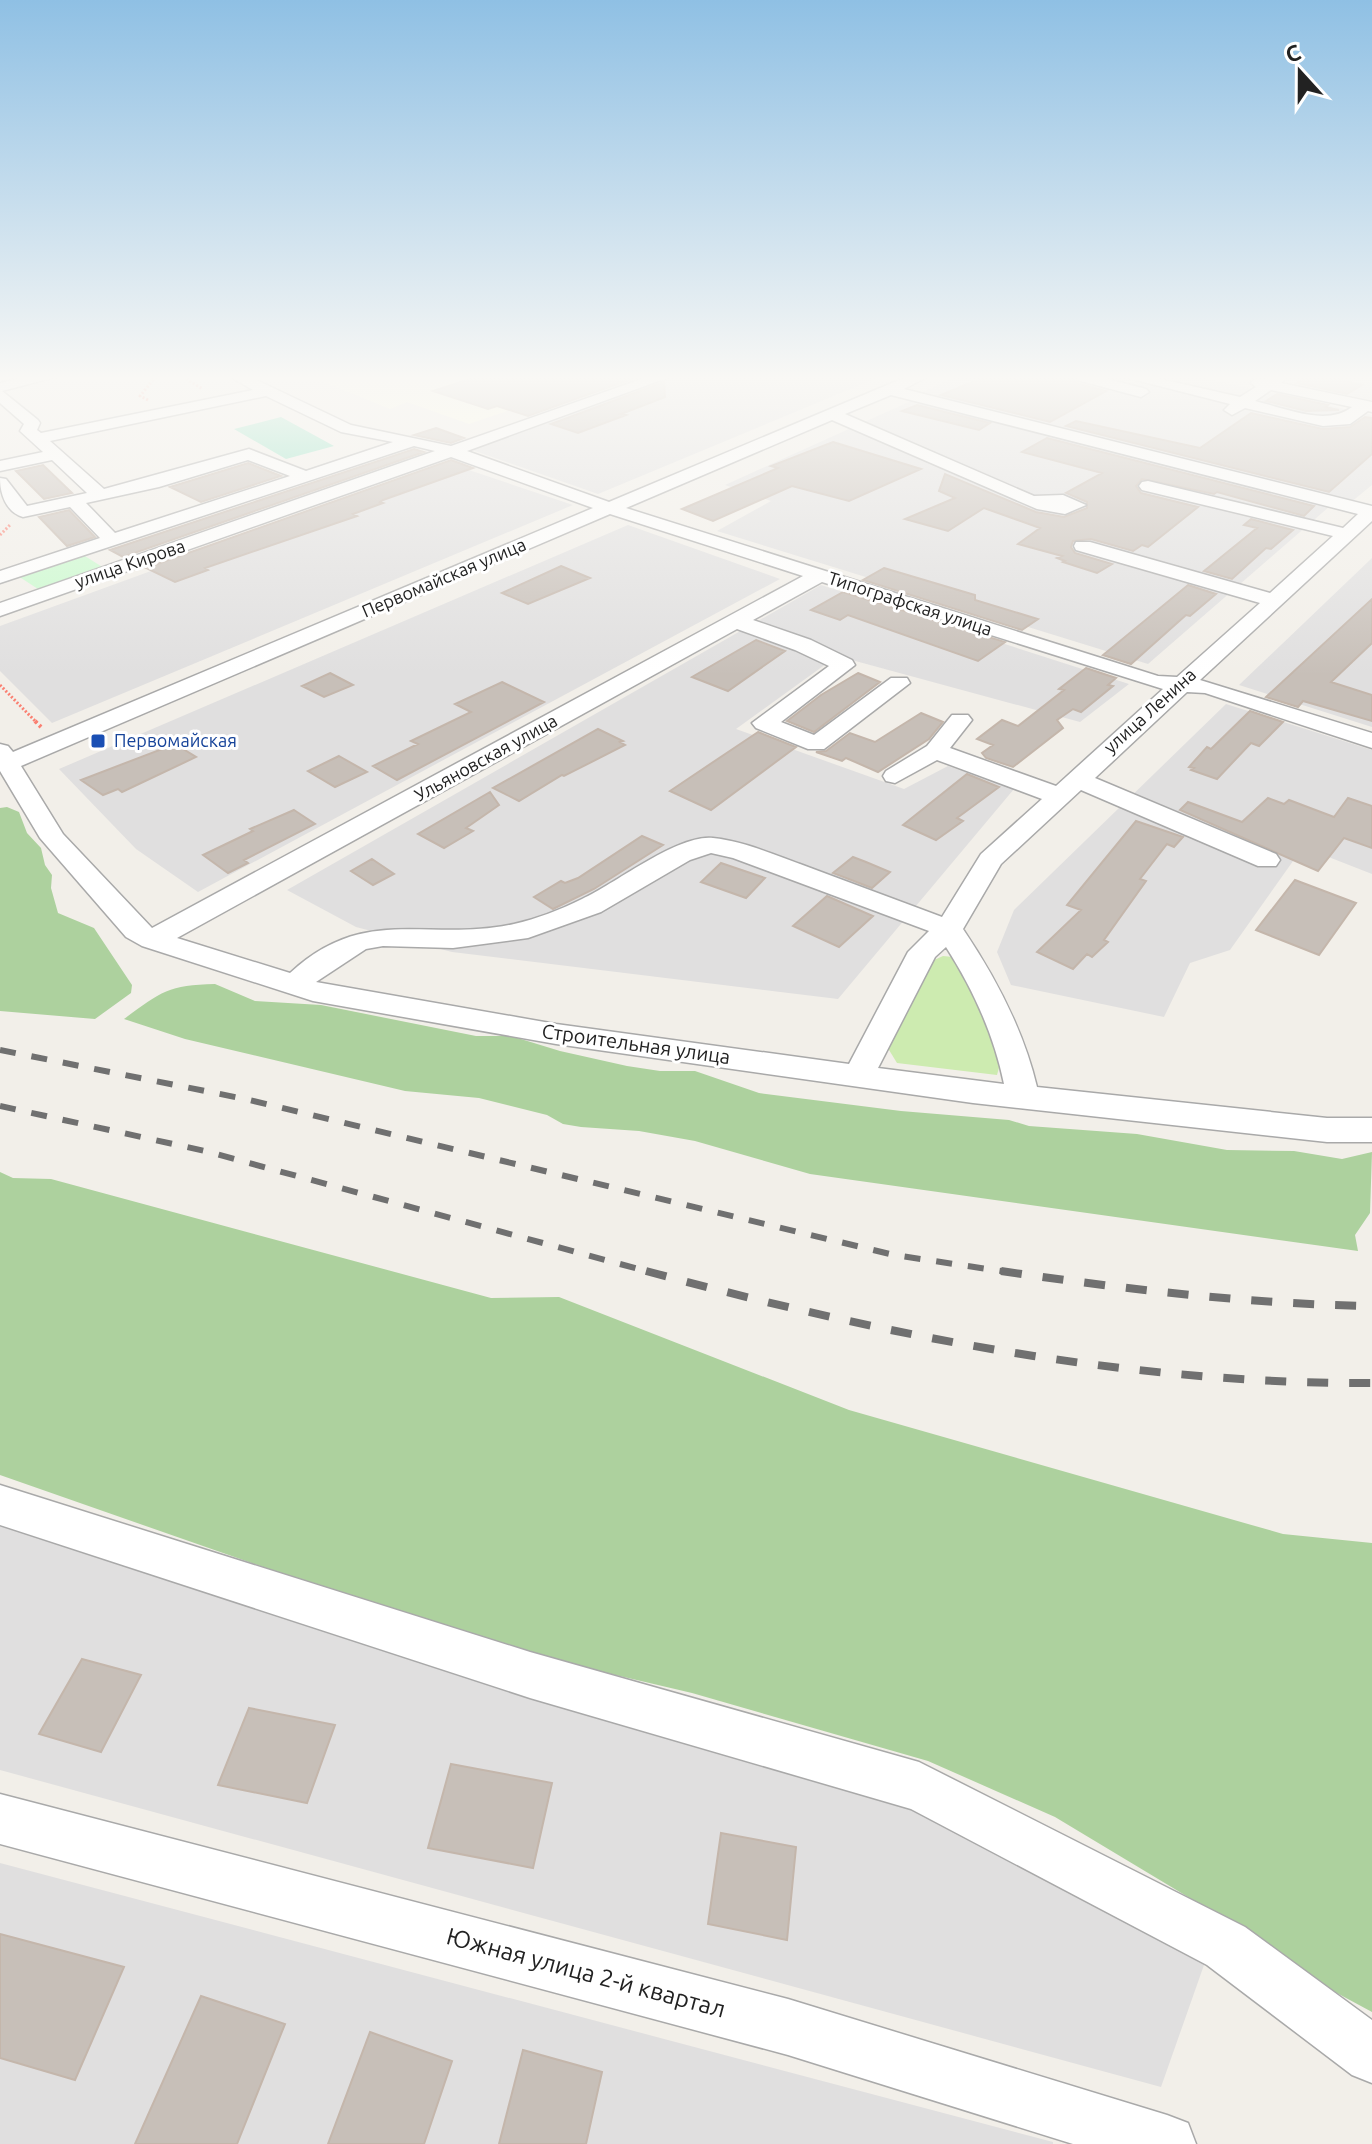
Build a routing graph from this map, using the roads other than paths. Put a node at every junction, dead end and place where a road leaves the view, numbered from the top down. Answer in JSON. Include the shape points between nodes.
{"nodes":[{"id":1,"x":77,"y":475,"type":"edge"},
{"id":2,"x":179,"y":475,"type":"edge"},
{"id":3,"x":302,"y":475,"type":"edge"},
{"id":4,"x":313,"y":475,"type":"edge"},
{"id":5,"x":383,"y":475,"type":"edge"},
{"id":6,"x":518,"y":475,"type":"edge"},
{"id":7,"x":687,"y":475,"type":"edge"},
{"id":8,"x":972,"y":475,"type":"edge"},
{"id":9,"x":1229,"y":475,"type":"edge"},
{"id":10,"x":307,"y":477,"type":"junction"},
{"id":11,"x":1148,"y":486,"type":"dead end"},
{"id":12,"x":1,"y":489,"type":"edge"},
{"id":13,"x":100,"y":495,"type":"junction"},
{"id":14,"x":74,"y":501,"type":"junction"},
{"id":15,"x":1031,"y":501,"type":"dead end"},
{"id":16,"x":609,"y":508,"type":"junction"},
{"id":17,"x":1372,"y":511,"type":"edge"},
{"id":18,"x":1346,"y":534,"type":"junction"},
{"id":19,"x":112,"y":540,"type":"junction"},
{"id":20,"x":1083,"y":546,"type":"dead end"},
{"id":21,"x":820,"y":575,"type":"junction"},
{"id":22,"x":0,"y":577,"type":"edge"},
{"id":23,"x":1273,"y":600,"type":"junction"},
{"id":24,"x":0,"y":610,"type":"edge"},
{"id":25,"x":736,"y":621,"type":"junction"},
{"id":26,"x":899,"y":683,"type":"dead end"},
{"id":27,"x":1180,"y":684,"type":"junction"},
{"id":28,"x":960,"y":720,"type":"dead end"},
{"id":29,"x":1372,"y":741,"type":"edge"},
{"id":30,"x":935,"y":751,"type":"junction"},
{"id":31,"x":1102,"y":756,"type":"junction"},
{"id":32,"x":4,"y":757,"type":"edge"},
{"id":33,"x":895,"y":776,"type":"dead end"},
{"id":34,"x":1068,"y":787,"type":"junction"},
{"id":35,"x":1102,"y":790,"type":"junction"},
{"id":36,"x":1267,"y":860,"type":"dead end"},
{"id":37,"x":949,"y":929,"type":"junction"},
{"id":38,"x":152,"y":940,"type":"junction"},
{"id":39,"x":295,"y":985,"type":"junction"},
{"id":40,"x":859,"y":1074,"type":"junction"},
{"id":41,"x":1023,"y":1098,"type":"junction"},
{"id":42,"x":1372,"y":1130,"type":"edge"},
{"id":43,"x":0,"y":1505,"type":"edge"},
{"id":44,"x":0,"y":1819,"type":"edge"},
{"id":45,"x":1372,"y":2055,"type":"edge"},
{"id":46,"x":1167,"y":2144,"type":"edge"}],
"edges":[{"from":1,"to":13,"type":"street"},
{"from":2,"to":13,"type":"street"},
{"from":3,"to":10,"type":"street"},
{"from":4,"to":10,"type":"street"},
{"from":5,"to":24,"type":"street","name":"улица Кирова"},
{"from":6,"to":16,"type":"street","name":"Типографская улица"},
{"from":7,"to":16,"type":"street","name":"Первомайская улица"},
{"from":8,"to":15,"type":"street"},
{"from":9,"to":17,"type":"street"},
{"from":10,"to":19,"type":"street"},
{"from":11,"to":18,"type":"street"},
{"from":12,"to":14,"type":"street","via":[[23,512]]},
{"from":13,"to":14,"type":"street"},
{"from":14,"to":19,"type":"street"},
{"from":16,"to":21,"type":"street","name":"Типографская улица"},
{"from":16,"to":32,"type":"street","name":"Первомайская улица","via":[[57,743]]},
{"from":17,"to":18,"type":"street","name":"улица Ленина"},
{"from":18,"to":23,"type":"street","name":"улица Ленина"},
{"from":19,"to":22,"type":"street"},
{"from":20,"to":23,"type":"street"},
{"from":21,"to":25,"type":"street","name":"Ульяновская улица"},
{"from":21,"to":27,"type":"street","name":"Типографская улица","via":[[1156,682]]},
{"from":23,"to":27,"type":"street","name":"улица Ленина"},
{"from":25,"to":26,"type":"street","via":[[844,665],[764,723],[816,744]]},
{"from":25,"to":38,"type":"street","name":"Ульяновская улица"},
{"from":27,"to":29,"type":"street","name":"Типографская улица","via":[[1208,687]]},
{"from":27,"to":31,"type":"street","name":"улица Ленина"},
{"from":28,"to":30,"type":"street"},
{"from":30,"to":33,"type":"street"},
{"from":30,"to":34,"type":"street"},
{"from":31,"to":34,"type":"street","name":"улица Ленина"},
{"from":31,"to":35,"type":"street","via":[[1119,768]]},
{"from":32,"to":38,"type":"street","name":"Строительная улица","via":[[53,838],[136,931]]},
{"from":34,"to":35,"type":"street"},
{"from":34,"to":37,"type":"street","name":"улица Ленина","via":[[990,860]]},
{"from":35,"to":36,"type":"street"},
{"from":37,"to":39,"type":"street","via":[[710,845],[664,863],[591,906],[518,932],[357,942]]},
{"from":37,"to":40,"type":"street","name":"улица Ленина","via":[[923,952]]},
{"from":37,"to":41,"type":"street","via":[[982,980],[1014,1057]]},
{"from":38,"to":39,"type":"street","name":"Строительная улица"},
{"from":39,"to":40,"type":"street","name":"Строительная улица","via":[[556,1034]]},
{"from":40,"to":41,"type":"street","name":"Строительная улица"},
{"from":41,"to":42,"type":"street","name":"Строительная улица","via":[[1327,1130]]},
{"from":43,"to":45,"type":"street","via":[[530,1675],[919,1787],[1226,1946]]},
{"from":44,"to":46,"type":"street","name":"Южная улица 2-й квартал","via":[[788,2027]]}]}
